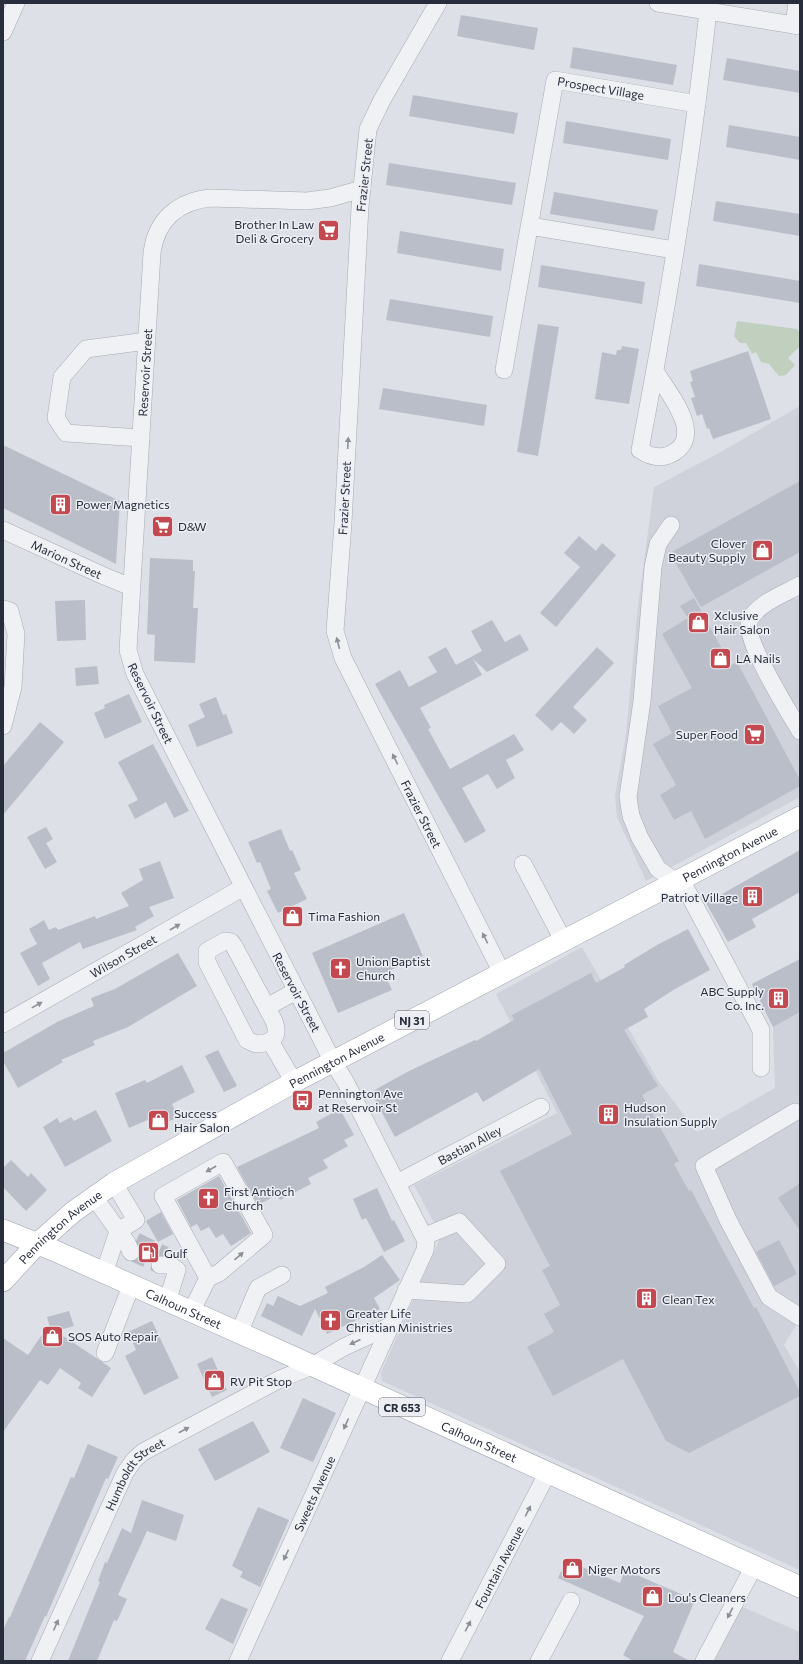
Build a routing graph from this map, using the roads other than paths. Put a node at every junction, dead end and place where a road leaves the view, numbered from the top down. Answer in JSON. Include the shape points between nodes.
{"nodes":[{"id":1,"x":16,"y":3,"type":"edge"},
{"id":2,"x":438,"y":3,"type":"edge"},
{"id":3,"x":658,"y":3,"type":"edge"},
{"id":4,"x":797,"y":3,"type":"edge"},
{"id":5,"x":708,"y":11,"type":"junction"},
{"id":6,"x":797,"y":26,"type":"edge"},
{"id":7,"x":3,"y":32,"type":"edge"},
{"id":8,"x":698,"y":104,"type":"junction"},
{"id":9,"x":362,"y":189,"type":"junction"},
{"id":10,"x":530,"y":226,"type":"junction"},
{"id":11,"x":674,"y":250,"type":"junction"},
{"id":12,"x":147,"y":341,"type":"junction"},
{"id":13,"x":504,"y":370,"type":"dead end"},
{"id":14,"x":655,"y":371,"type":"dead end"},
{"id":15,"x":141,"y":438,"type":"junction"},
{"id":16,"x":671,"y":525,"type":"dead end"},
{"id":17,"x":3,"y":530,"type":"edge"},
{"id":18,"x":800,"y":585,"type":"edge"},
{"id":19,"x":131,"y":587,"type":"junction"},
{"id":20,"x":3,"y":609,"type":"edge"},
{"id":21,"x":3,"y":726,"type":"edge"},
{"id":22,"x":800,"y":731,"type":"edge"},
{"id":23,"x":800,"y":816,"type":"edge"},
{"id":24,"x":523,"y":864,"type":"dead end"},
{"id":25,"x":676,"y":881,"type":"junction"},
{"id":26,"x":242,"y":888,"type":"junction"},
{"id":27,"x":563,"y":940,"type":"junction"},
{"id":28,"x":502,"y":973,"type":"junction"},
{"id":29,"x":296,"y":991,"type":"junction"},
{"id":30,"x":267,"y":1007,"type":"junction"},
{"id":31,"x":3,"y":1024,"type":"edge"},
{"id":32,"x":270,"y":1041,"type":"junction"},
{"id":33,"x":332,"y":1062,"type":"junction"},
{"id":34,"x":761,"y":1068,"type":"dead end"},
{"id":35,"x":294,"y":1082,"type":"junction"},
{"id":36,"x":541,"y":1107,"type":"dead end"},
{"id":37,"x":795,"y":1112,"type":"dead end"},
{"id":38,"x":114,"y":1183,"type":"junction"},
{"id":39,"x":398,"y":1183,"type":"junction"},
{"id":40,"x":94,"y":1197,"type":"junction"},
{"id":41,"x":3,"y":1230,"type":"edge"},
{"id":42,"x":425,"y":1236,"type":"junction"},
{"id":43,"x":128,"y":1242,"type":"junction"},
{"id":44,"x":37,"y":1244,"type":"junction"},
{"id":45,"x":165,"y":1261,"type":"tunnel mouth"},
{"id":46,"x":104,"y":1274,"type":"junction"},
{"id":47,"x":282,"y":1275,"type":"dead end"},
{"id":48,"x":208,"y":1278,"type":"junction"},
{"id":49,"x":3,"y":1281,"type":"edge"},
{"id":50,"x":131,"y":1286,"type":"junction"},
{"id":51,"x":406,"y":1290,"type":"junction"},
{"id":52,"x":167,"y":1302,"type":"junction"},
{"id":53,"x":191,"y":1312,"type":"junction"},
{"id":54,"x":800,"y":1317,"type":"edge"},
{"id":55,"x":390,"y":1326,"type":"junction"},
{"id":56,"x":239,"y":1333,"type":"junction"},
{"id":57,"x":105,"y":1354,"type":"dead end"},
{"id":58,"x":312,"y":1366,"type":"junction"},
{"id":59,"x":362,"y":1388,"type":"junction"},
{"id":60,"x":548,"y":1472,"type":"junction"},
{"id":61,"x":754,"y":1566,"type":"junction"},
{"id":62,"x":800,"y":1587,"type":"edge"},
{"id":63,"x":571,"y":1601,"type":"dead end"},
{"id":64,"x":40,"y":1661,"type":"edge"},
{"id":65,"x":238,"y":1661,"type":"edge"},
{"id":66,"x":450,"y":1661,"type":"edge"},
{"id":67,"x":539,"y":1661,"type":"edge"},
{"id":68,"x":704,"y":1661,"type":"edge"}],
"edges":[{"from":1,"to":7,"type":"street"},
{"from":2,"to":9,"type":"street","name":"Frazier Street","via":[[368,129]]},
{"from":3,"to":5,"type":"street"},
{"from":4,"to":6,"type":"street"},
{"from":5,"to":6,"type":"street"},
{"from":5,"to":8,"type":"street"},
{"from":8,"to":10,"type":"street","name":"Prospect Village","via":[[555,80]]},
{"from":8,"to":11,"type":"street"},
{"from":9,"to":12,"type":"street","name":"Reservoir Street","via":[[307,201],[204,198],[172,211],[157,232],[153,245]]},
{"from":28,"to":9,"type":"street","name":"Frazier Street","one_way":true,"via":[[343,658],[335,631]]},
{"from":10,"to":11,"type":"street"},
{"from":10,"to":13,"type":"street","name":"Prospect Village"},
{"from":11,"to":14,"type":"street"},
{"from":12,"to":15,"type":"street","name":"Reservoir Street"},
{"from":12,"to":15,"type":"street","via":[[86,349],[62,377],[56,418],[66,433]]},
{"from":15,"to":19,"type":"street","name":"Reservoir Street"},
{"from":16,"to":25,"type":"street","via":[[658,544],[653,567],[642,701],[628,797],[631,816],[640,838],[658,869]]},
{"from":17,"to":19,"type":"street","name":"Marion Street"},
{"from":18,"to":22,"type":"street","via":[[759,607],[749,620],[749,633],[754,649]]},
{"from":19,"to":26,"type":"street","name":"Reservoir Street","via":[[129,660]]},
{"from":20,"to":21,"type":"street","via":[[10,611],[16,634],[13,687]]},
{"from":23,"to":25,"type":"main road","name":"Pennington Avenue","number":"NJ 31"},
{"from":24,"to":27,"type":"street"},
{"from":25,"to":27,"type":"main road","name":"Pennington Avenue","number":"NJ 31"},
{"from":25,"to":34,"type":"street","via":[[686,889],[761,1030]]},
{"from":26,"to":29,"type":"street","name":"Reservoir Street"},
{"from":31,"to":26,"type":"street","name":"Wilson Street","one_way":true},
{"from":27,"to":28,"type":"main road","name":"Pennington Avenue","number":"NJ 31"},
{"from":28,"to":33,"type":"main road","name":"Pennington Avenue","number":"NJ 31"},
{"from":29,"to":30,"type":"street"},
{"from":29,"to":33,"type":"street","name":"Reservoir Street"},
{"from":30,"to":32,"type":"street","via":[[278,1031]]},
{"from":30,"to":32,"type":"street","via":[[230,942],[225,941],[207,951],[206,962],[247,1040],[256,1044]]},
{"from":32,"to":35,"type":"street"},
{"from":33,"to":35,"type":"main road","name":"Pennington Avenue","number":"NJ 31"},
{"from":33,"to":39,"type":"street","name":"Reservoir Street","via":[[345,1081]]},
{"from":35,"to":38,"type":"main road","name":"Pennington Avenue","number":"NJ 31"},
{"from":36,"to":39,"type":"street","name":"Bastian Alley"},
{"from":37,"to":54,"type":"street","via":[[704,1166],[728,1220],[769,1297]]},
{"from":38,"to":40,"type":"main road","name":"Pennington Avenue","number":"NJ 31"},
{"from":38,"to":43,"type":"street","via":[[136,1220]]},
{"from":39,"to":42,"type":"street","name":"Reservoir Street"},
{"from":40,"to":43,"type":"street"},
{"from":40,"to":44,"type":"main road","name":"Pennington Avenue","number":"NJ 31"},
{"from":41,"to":44,"type":"main road","name":"Calhoun Street","number":"CR 653"},
{"from":42,"to":51,"type":"street","via":[[425,1250]]},
{"from":42,"to":51,"type":"street","via":[[458,1222],[497,1264],[467,1294]]},
{"from":43,"to":46,"type":"street"},
{"from":44,"to":46,"type":"main road","name":"Calhoun Street","number":"CR 653"},
{"from":44,"to":49,"type":"main road","name":"Pennington Avenue","number":"NJ 31"},
{"from":45,"to":52,"type":"street","via":[[177,1270]]},
{"from":46,"to":50,"type":"main road","name":"Calhoun Street","number":"CR 653"},
{"from":47,"to":56,"type":"street","via":[[258,1288]]},
{"from":48,"to":48,"type":"street","one_way":true,"via":[[219,1273],[264,1235],[223,1162],[163,1196]]},
{"from":48,"to":53,"type":"street"},
{"from":50,"to":52,"type":"main road","name":"Calhoun Street","number":"CR 653"},
{"from":50,"to":57,"type":"street"},
{"from":51,"to":55,"type":"street"},
{"from":52,"to":53,"type":"main road","name":"Calhoun Street","number":"CR 653"},
{"from":53,"to":56,"type":"main road","name":"Calhoun Street","number":"CR 653"},
{"from":55,"to":58,"type":"street","name":"Humboldt Street","one_way":true,"via":[[344,1347]]},
{"from":55,"to":59,"type":"street","name":"Sweets Avenue"},
{"from":56,"to":58,"type":"main road","name":"Calhoun Street","number":"CR 653"},
{"from":58,"to":59,"type":"main road","name":"Calhoun Street","number":"CR 653"},
{"from":64,"to":58,"type":"street","name":"Humboldt Street","one_way":true,"via":[[125,1473],[134,1460],[143,1452],[273,1383]]},
{"from":59,"to":60,"type":"main road","name":"Calhoun Street","number":"CR 653"},
{"from":59,"to":65,"type":"street","name":"Sweets Avenue","one_way":true},
{"from":60,"to":61,"type":"main road","name":"Calhoun Street","number":"CR 653"},
{"from":66,"to":60,"type":"street","name":"Fountain Avenue","one_way":true},
{"from":61,"to":62,"type":"main road","name":"Calhoun Street","number":"CR 653"},
{"from":61,"to":68,"type":"street","one_way":true},
{"from":63,"to":67,"type":"street"}]}
